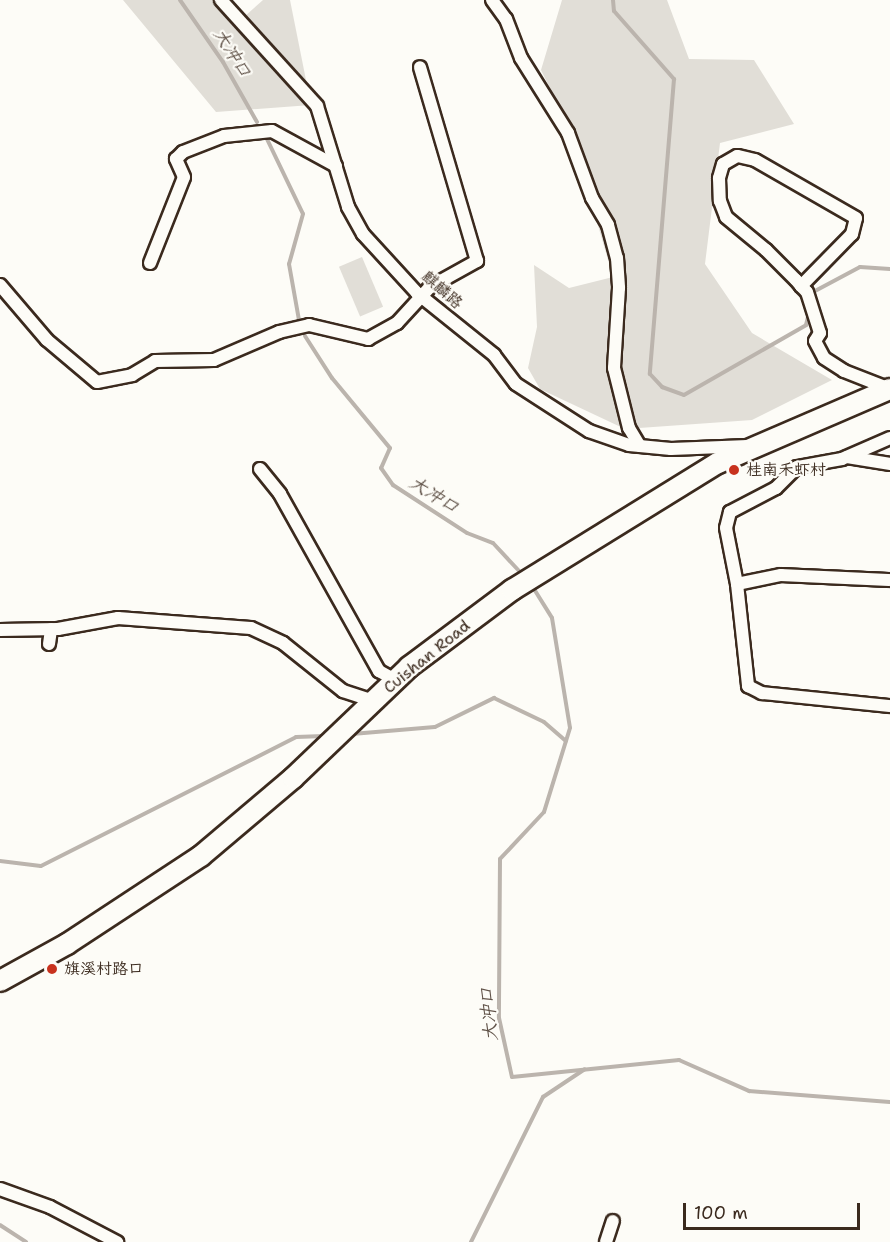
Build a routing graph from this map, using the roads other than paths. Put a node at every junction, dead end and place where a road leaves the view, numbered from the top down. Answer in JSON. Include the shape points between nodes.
{"nodes":[{"id":1,"x":221,"y":0,"type":"edge"},
{"id":2,"x":492,"y":0,"type":"edge"},
{"id":3,"x":420,"y":67,"type":"dead end"},
{"id":4,"x":336,"y":166,"type":"junction"},
{"id":5,"x":150,"y":262,"type":"dead end"},
{"id":6,"x":0,"y":285,"type":"edge"},
{"id":7,"x":801,"y":286,"type":"junction"},
{"id":8,"x":422,"y":297,"type":"junction"},
{"id":9,"x":890,"y":389,"type":"edge"},
{"id":10,"x":890,"y":438,"type":"edge"},
{"id":11,"x":640,"y":446,"type":"junction"},
{"id":12,"x":758,"y":446,"type":"junction"},
{"id":13,"x":847,"y":457,"type":"junction"},
{"id":14,"x":890,"y":464,"type":"edge"},
{"id":15,"x":260,"y":469,"type":"dead end"},
{"id":16,"x":890,"y":580,"type":"edge"},
{"id":17,"x":737,"y":584,"type":"junction"},
{"id":18,"x":51,"y":629,"type":"junction"},
{"id":19,"x":0,"y":630,"type":"edge"},
{"id":20,"x":49,"y":644,"type":"dead end"},
{"id":21,"x":395,"y":680,"type":"junction"},
{"id":22,"x":374,"y":701,"type":"junction"},
{"id":23,"x":890,"y":705,"type":"edge"},
{"id":24,"x":0,"y":981,"type":"edge"},
{"id":25,"x":0,"y":1189,"type":"edge"},
{"id":26,"x":613,"y":1221,"type":"dead end"},
{"id":27,"x":117,"y":1242,"type":"edge"},
{"id":28,"x":606,"y":1242,"type":"edge"}],
"edges":[{"from":1,"to":4,"type":"street","name":"麒麟路","via":[[317,106]]},
{"from":2,"to":11,"type":"street","via":[[506,19],[521,58],[568,133],[592,198],[608,225],[617,258],[619,288],[614,368],[629,428]]},
{"from":3,"to":8,"type":"street","via":[[477,261],[430,287]]},
{"from":4,"to":5,"type":"street","via":[[272,131],[224,136],[183,152],[176,159],[184,177]]},
{"from":4,"to":8,"type":"street","name":"麒麟路","via":[[348,207],[363,234]]},
{"from":6,"to":8,"type":"street","via":[[47,340],[97,382],[132,375],[155,361],[214,360],[279,332],[309,325],[368,339],[397,323]]},
{"from":7,"to":7,"type":"street","via":[[726,217],[720,201],[719,178],[723,164],[737,156],[755,160],[855,218],[852,234]]},
{"from":7,"to":9,"type":"street","via":[[815,312],[820,333],[815,341],[824,358]]},
{"from":8,"to":11,"type":"street","name":"麒麟路","via":[[494,355],[516,384],[552,409],[589,431]]},
{"from":9,"to":12,"type":"main road","name":"Cuishan Road"},
{"from":10,"to":13,"type":"street"},
{"from":11,"to":12,"type":"street","name":"麒麟路"},
{"from":12,"to":21,"type":"main road","name":"Cuishan Road","via":[[718,462],[620,520],[512,590]]},
{"from":13,"to":14,"type":"street"},
{"from":13,"to":17,"type":"street","via":[[797,467],[776,488],[730,512],[726,528]]},
{"from":15,"to":21,"type":"street","via":[[280,494],[379,672]]},
{"from":16,"to":17,"type":"street","via":[[801,574]]},
{"from":17,"to":23,"type":"street","via":[[748,686],[762,693]]},
{"from":18,"to":19,"type":"street"},
{"from":18,"to":20,"type":"street"},
{"from":18,"to":22,"type":"street","via":[[118,618],[251,628],[283,643],[343,691]]},
{"from":21,"to":22,"type":"main road","name":"Cuishan Road"},
{"from":22,"to":24,"type":"main road","name":"Cuishan Road","via":[[293,778],[201,856],[68,944]]},
{"from":25,"to":27,"type":"street","via":[[50,1207]]},
{"from":26,"to":28,"type":"street"}]}
